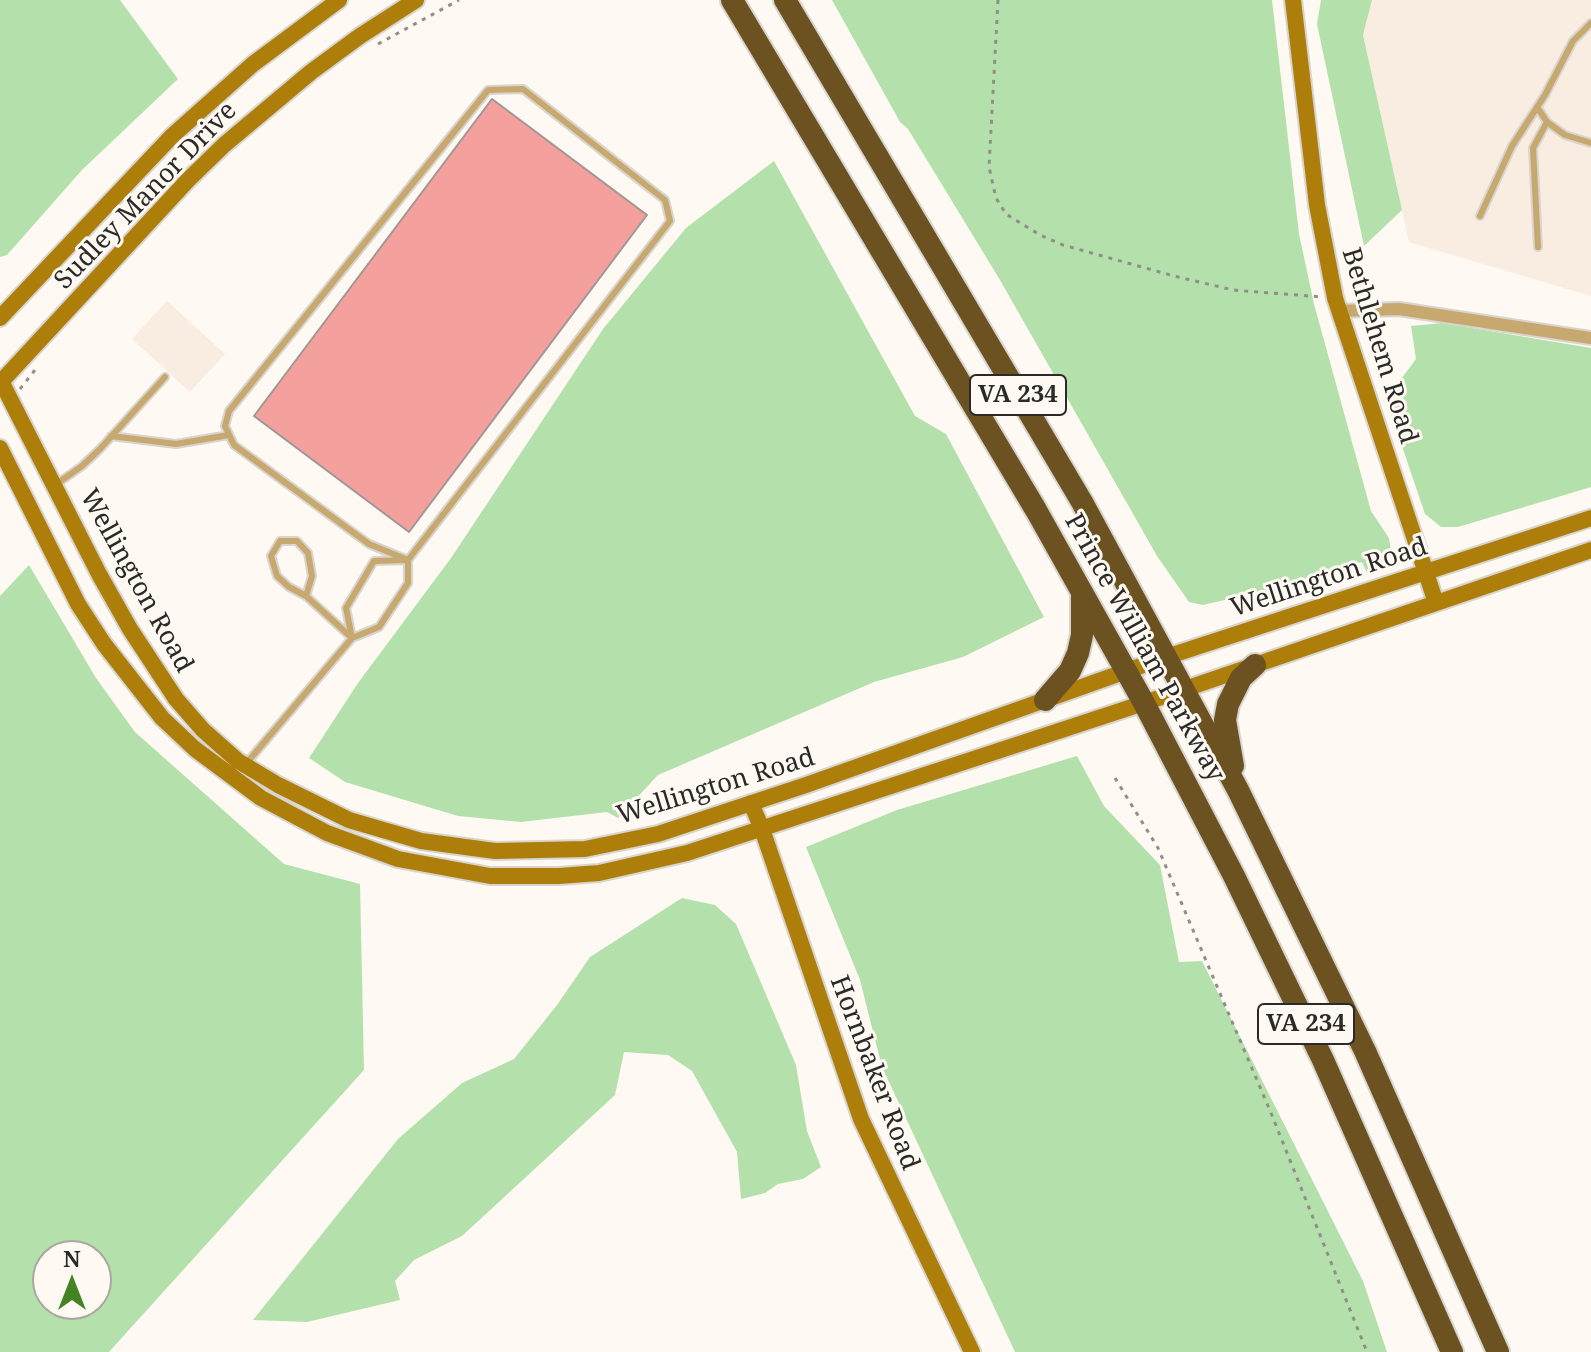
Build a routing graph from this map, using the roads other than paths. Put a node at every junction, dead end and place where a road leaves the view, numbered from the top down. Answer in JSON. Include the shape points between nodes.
{"nodes":[{"id":1,"x":339,"y":0,"type":"edge"},
{"id":2,"x":416,"y":0,"type":"edge"},
{"id":3,"x":732,"y":0,"type":"edge"},
{"id":4,"x":785,"y":0,"type":"edge"},
{"id":5,"x":1293,"y":0,"type":"edge"},
{"id":6,"x":1591,"y":23,"type":"edge"},
{"id":7,"x":1537,"y":107,"type":"junction"},
{"id":8,"x":1547,"y":122,"type":"junction"},
{"id":9,"x":1591,"y":143,"type":"edge"},
{"id":10,"x":1480,"y":216,"type":"dead end"},
{"id":11,"x":1538,"y":247,"type":"dead end"},
{"id":12,"x":1337,"y":304,"type":"junction"},
{"id":13,"x":0,"y":318,"type":"edge"},
{"id":14,"x":1591,"y":338,"type":"edge"},
{"id":15,"x":165,"y":377,"type":"dead end"},
{"id":16,"x":0,"y":381,"type":"edge"},
{"id":17,"x":229,"y":435,"type":"junction"},
{"id":18,"x":111,"y":436,"type":"junction"},
{"id":19,"x":0,"y":448,"type":"edge"},
{"id":20,"x":55,"y":485,"type":"junction"},
{"id":21,"x":1591,"y":518,"type":"edge"},
{"id":22,"x":1591,"y":550,"type":"edge"},
{"id":23,"x":408,"y":560,"type":"junction"},
{"id":24,"x":1425,"y":571,"type":"junction"},
{"id":25,"x":1080,"y":588,"type":"junction"},
{"id":26,"x":306,"y":596,"type":"junction"},
{"id":27,"x":1436,"y":603,"type":"junction"},
{"id":28,"x":352,"y":638,"type":"junction"},
{"id":29,"x":1166,"y":657,"type":"junction"},
{"id":30,"x":1255,"y":665,"type":"junction"},
{"id":31,"x":1126,"y":671,"type":"junction"},
{"id":32,"x":1184,"y":690,"type":"junction"},
{"id":33,"x":1045,"y":700,"type":"junction"},
{"id":34,"x":1144,"y":703,"type":"junction"},
{"id":35,"x":245,"y":765,"type":"junction"},
{"id":36,"x":1238,"y":790,"type":"junction"},
{"id":37,"x":751,"y":803,"type":"junction"},
{"id":38,"x":762,"y":829,"type":"junction"},
{"id":39,"x":972,"y":1352,"type":"edge"},
{"id":40,"x":1452,"y":1352,"type":"edge"},
{"id":41,"x":1498,"y":1352,"type":"edge"}],
"edges":[{"from":1,"to":13,"type":"main road","name":"Sudley Manor Drive","via":[[253,64],[172,136]]},
{"from":2,"to":16,"type":"main road","name":"Sudley Manor Drive","via":[[311,72],[224,145]]},
{"from":3,"to":25,"type":"highway","name":"Prince William Parkway","number":"VA 234"},
{"from":4,"to":29,"type":"highway","name":"Prince William Parkway","number":"VA 234","via":[[1082,502]]},
{"from":5,"to":12,"type":"main road","name":"Bethlehem Road","via":[[1317,205]]},
{"from":6,"to":7,"type":"lane","via":[[1573,41]]},
{"from":7,"to":8,"type":"lane"},
{"from":7,"to":10,"type":"lane","via":[[1512,146]]},
{"from":8,"to":9,"type":"lane"},
{"from":8,"to":11,"type":"lane","via":[[1533,148]]},
{"from":12,"to":14,"type":"street"},
{"from":12,"to":24,"type":"main road","name":"Bethlehem Road"},
{"from":15,"to":18,"type":"lane"},
{"from":16,"to":20,"type":"main road","name":"Wellington Road"},
{"from":17,"to":18,"type":"lane","via":[[176,444]]},
{"from":17,"to":23,"type":"lane","via":[[234,445],[369,544]]},
{"from":17,"to":23,"type":"lane","via":[[229,411],[488,90],[523,89],[665,200],[670,221]]},
{"from":18,"to":20,"type":"lane"},
{"from":19,"to":38,"type":"main road","name":"Wellington Road","via":[[78,604],[132,682],[195,749],[298,819],[398,859],[490,876],[527,877],[632,868]]},
{"from":20,"to":35,"type":"main road","name":"Wellington Road","via":[[151,663],[203,730]]},
{"from":21,"to":24,"type":"main road","name":"Wellington Road"},
{"from":22,"to":27,"type":"main road","name":"Wellington Road"},
{"from":23,"to":28,"type":"lane","via":[[408,583],[379,627]]},
{"from":23,"to":28,"type":"lane","via":[[374,561],[346,608]]},
{"from":24,"to":27,"type":"main road","name":"Bethlehem Road"},
{"from":24,"to":29,"type":"main road","name":"Wellington Road"},
{"from":25,"to":31,"type":"highway","name":"Prince William Parkway","number":"VA 234"},
{"from":25,"to":33,"type":"highway","via":[[1084,615],[1078,653]]},
{"from":26,"to":26,"type":"lane","via":[[277,576],[271,556],[280,541],[297,541],[308,553],[312,576]]},
{"from":26,"to":28,"type":"lane"},
{"from":27,"to":30,"type":"main road","name":"Wellington Road"},
{"from":28,"to":35,"type":"lane"},
{"from":29,"to":31,"type":"main road","name":"Wellington Road"},
{"from":29,"to":32,"type":"highway","name":"Prince William Parkway","number":"VA 234"},
{"from":30,"to":32,"type":"main road","name":"Wellington Road"},
{"from":30,"to":36,"type":"highway","via":[[1234,690],[1225,720]]},
{"from":31,"to":33,"type":"main road","name":"Wellington Road"},
{"from":31,"to":34,"type":"highway","name":"Prince William Parkway","number":"VA 234"},
{"from":32,"to":34,"type":"main road","name":"Wellington Road"},
{"from":32,"to":36,"type":"highway","name":"Prince William Parkway","number":"VA 234"},
{"from":33,"to":37,"type":"main road","name":"Wellington Road"},
{"from":34,"to":38,"type":"main road","name":"Wellington Road"},
{"from":34,"to":40,"type":"highway","name":"Prince William Parkway","number":"VA 234","via":[[1323,1060]]},
{"from":35,"to":37,"type":"main road","name":"Wellington Road","via":[[349,820],[421,841],[495,851],[619,843]]},
{"from":36,"to":41,"type":"highway","name":"Prince William Parkway","number":"VA 234","via":[[1365,1051]]},
{"from":37,"to":38,"type":"main road","name":"Hornbaker Road"},
{"from":38,"to":39,"type":"main road","name":"Hornbaker Road","via":[[861,1119]]}]}
